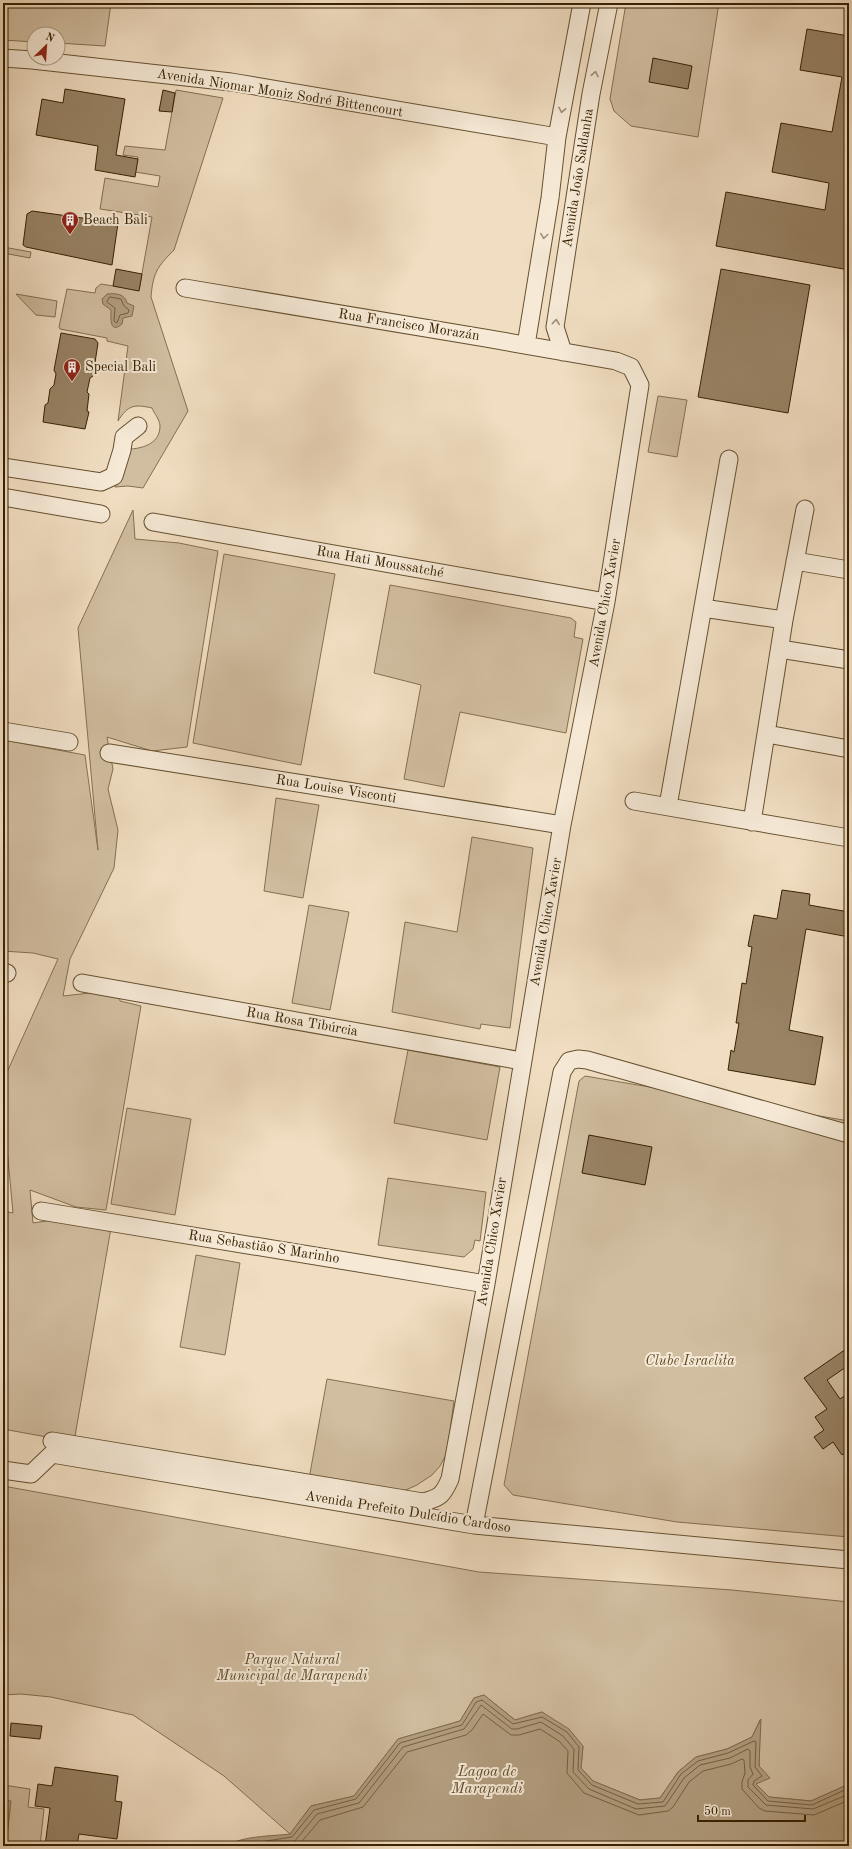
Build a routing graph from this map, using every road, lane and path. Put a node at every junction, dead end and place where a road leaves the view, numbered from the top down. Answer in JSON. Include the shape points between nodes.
{"nodes":[{"id":1,"x":582,"y":3,"type":"edge"},
{"id":2,"x":609,"y":3,"type":"edge"},
{"id":3,"x":3,"y":58,"type":"edge"},
{"id":4,"x":566,"y":89,"type":"junction"},
{"id":5,"x":591,"y":94,"type":"junction"},
{"id":6,"x":557,"y":137,"type":"junction"},
{"id":7,"x":186,"y":288,"type":"dead end"},
{"id":8,"x":526,"y":345,"type":"junction"},
{"id":9,"x":563,"y":352,"type":"junction"},
{"id":10,"x":631,"y":367,"type":"joint"},
{"id":11,"x":138,"y":426,"type":"dead end"},
{"id":12,"x":728,"y":459,"type":"dead end"},
{"id":13,"x":3,"y":467,"type":"edge"},
{"id":14,"x":3,"y":497,"type":"edge"},
{"id":15,"x":805,"y":509,"type":"dead end"},
{"id":16,"x":101,"y":514,"type":"dead end"},
{"id":17,"x":153,"y":522,"type":"dead end"},
{"id":18,"x":795,"y":561,"type":"junction"},
{"id":19,"x":849,"y":570,"type":"edge"},
{"id":20,"x":606,"y":602,"type":"junction"},
{"id":21,"x":704,"y":608,"type":"junction"},
{"id":22,"x":784,"y":620,"type":"junction"},
{"id":23,"x":780,"y":649,"type":"junction"},
{"id":24,"x":849,"y":660,"type":"edge"},
{"id":25,"x":3,"y":731,"type":"edge"},
{"id":26,"x":767,"y":734,"type":"junction"},
{"id":27,"x":69,"y":742,"type":"dead end"},
{"id":28,"x":849,"y":749,"type":"edge"},
{"id":29,"x":109,"y":753,"type":"dead end"},
{"id":30,"x":634,"y":801,"type":"dead end"},
{"id":31,"x":668,"y":806,"type":"junction"},
{"id":32,"x":752,"y":822,"type":"junction"},
{"id":33,"x":562,"y":825,"type":"junction"},
{"id":34,"x":849,"y":838,"type":"edge"},
{"id":35,"x":82,"y":983,"type":"dead end"},
{"id":36,"x":522,"y":1061,"type":"junction"},
{"id":37,"x":849,"y":1134,"type":"edge"},
{"id":38,"x":42,"y":1211,"type":"dead end"},
{"id":39,"x":486,"y":1284,"type":"junction"},
{"id":40,"x":52,"y":1442,"type":"dead end"},
{"id":41,"x":3,"y":1470,"type":"edge"},
{"id":42,"x":450,"y":1478,"type":"joint"},
{"id":43,"x":474,"y":1525,"type":"junction"},
{"id":44,"x":849,"y":1560,"type":"edge"}],
"edges":[{"from":1,"to":4,"type":"street","name":"Avenida João Saldanha"},
{"from":5,"to":2,"type":"street","name":"Avenida João Saldanha","one_way":true},
{"from":3,"to":6,"type":"street","name":"Avenida Niomar Moniz Sodré Bittencourt","via":[[231,82]]},
{"from":4,"to":5,"type":"street"},
{"from":4,"to":6,"type":"street","name":"Avenida João Saldanha","one_way":true},
{"from":9,"to":5,"type":"street","name":"Avenida João Saldanha","one_way":true,"via":[[555,328]]},
{"from":6,"to":8,"type":"street","name":"Avenida João Saldanha","one_way":true,"via":[[550,198]]},
{"from":7,"to":8,"type":"street","name":"Rua Francisco Morazán"},
{"from":8,"to":9,"type":"street","name":"Rua Francisco Morazán"},
{"from":9,"to":10,"type":"street","name":"Rua Francisco Morazán","via":[[616,361]]},
{"from":10,"to":20,"type":"street","name":"Avenida Chico Xavier","via":[[640,385]]},
{"from":11,"to":13,"type":"street","via":[[124,437],[114,476],[101,482]]},
{"from":12,"to":21,"type":"street"},
{"from":14,"to":16,"type":"street"},
{"from":15,"to":18,"type":"street"},
{"from":17,"to":20,"type":"street","name":"Rua Hati Moussatché"},
{"from":18,"to":19,"type":"street"},
{"from":18,"to":22,"type":"street"},
{"from":20,"to":33,"type":"street","name":"Avenida Chico Xavier"},
{"from":21,"to":22,"type":"street"},
{"from":21,"to":31,"type":"street"},
{"from":22,"to":23,"type":"street"},
{"from":23,"to":24,"type":"street"},
{"from":23,"to":26,"type":"street"},
{"from":25,"to":27,"type":"street"},
{"from":26,"to":28,"type":"street"},
{"from":26,"to":32,"type":"street"},
{"from":29,"to":33,"type":"street","name":"Rua Louise Visconti"},
{"from":30,"to":31,"type":"street"},
{"from":31,"to":32,"type":"street"},
{"from":32,"to":34,"type":"street"},
{"from":33,"to":36,"type":"street","name":"Avenida Chico Xavier"},
{"from":35,"to":36,"type":"street","name":"Rua Rosa Tibúrcia"},
{"from":36,"to":39,"type":"street","name":"Avenida Chico Xavier"},
{"from":37,"to":43,"type":"street","via":[[587,1060],[569,1061],[562,1072]]},
{"from":38,"to":39,"type":"street","name":"Rua Sebastião S Marinho"},
{"from":39,"to":42,"type":"street","name":"Avenida Chico Xavier"},
{"from":40,"to":42,"type":"street","name":"Avenida Prefeito Dulcídio Cardoso","via":[[423,1502],[437,1499],[445,1490]]},
{"from":41,"to":43,"type":"street","name":"Avenida Prefeito Dulcídio Cardoso","via":[[31,1474],[52,1454]]},
{"from":43,"to":44,"type":"street","name":"Avenida Prefeito Dulcídio Cardoso"}]}
